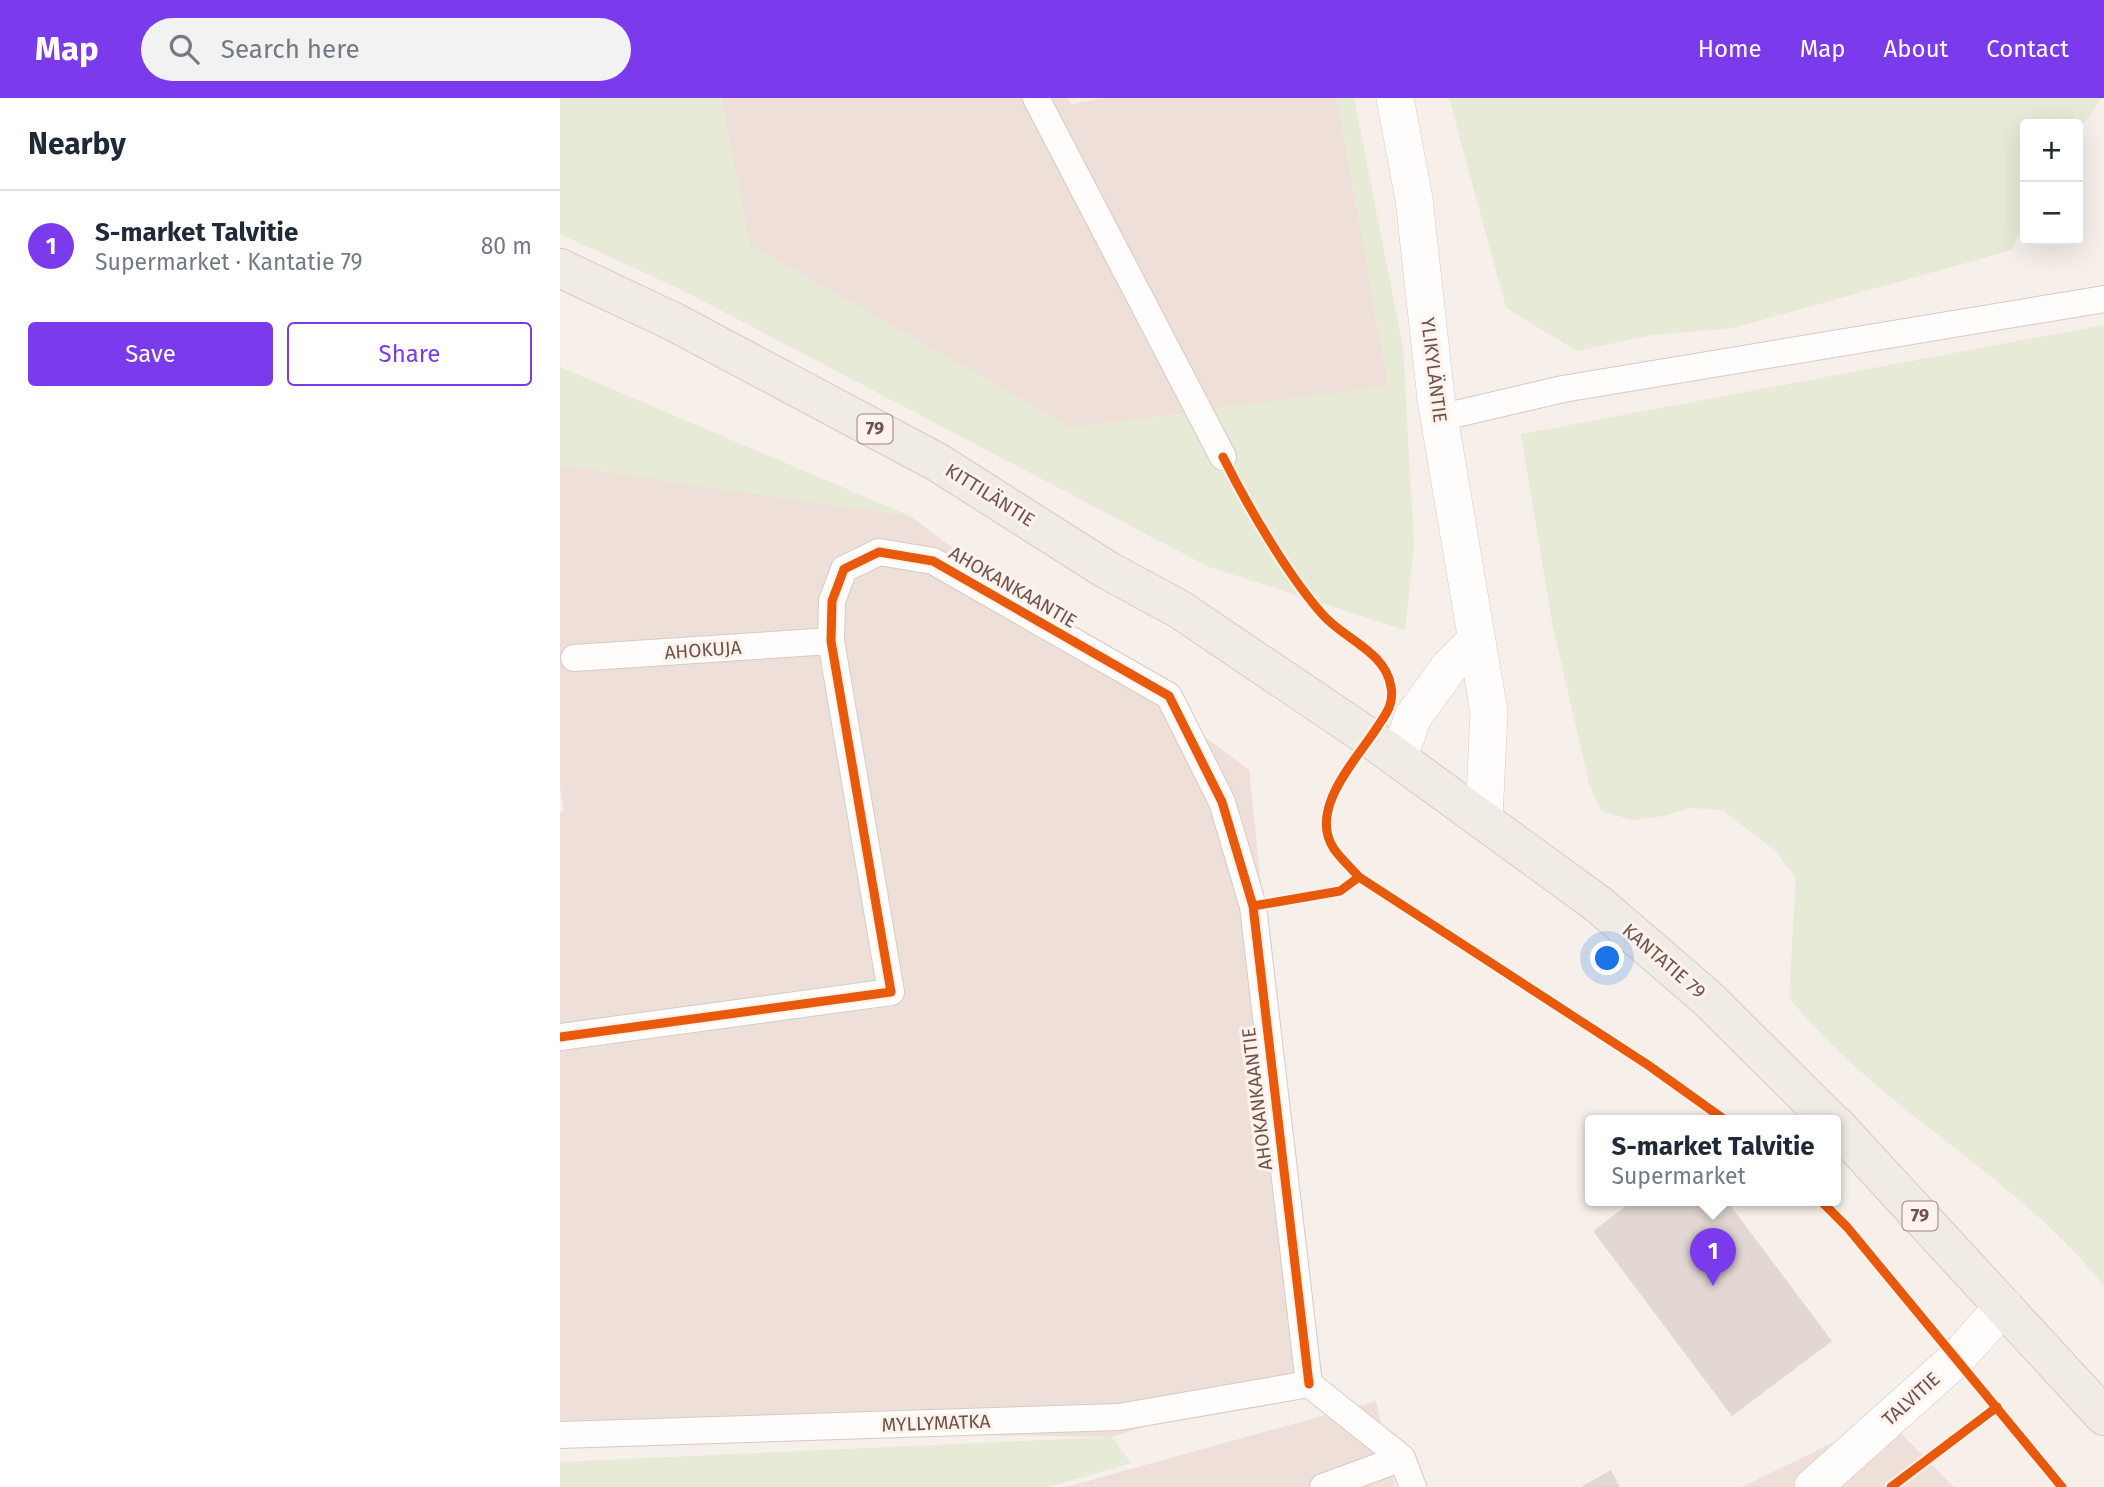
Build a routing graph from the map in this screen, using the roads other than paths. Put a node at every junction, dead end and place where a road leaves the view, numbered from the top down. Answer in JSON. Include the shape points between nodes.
{"nodes":[{"id":1,"x":1036,"y":98,"type":"edge"},
{"id":2,"x":1395,"y":98,"type":"edge"},
{"id":3,"x":560,"y":268,"type":"edge"},
{"id":4,"x":2104,"y":299,"type":"edge"},
{"id":5,"x":1440,"y":418,"type":"junction"},
{"id":6,"x":1223,"y":457,"type":"dead end"},
{"id":7,"x":831,"y":641,"type":"junction"},
{"id":8,"x":1475,"y":641,"type":"junction"},
{"id":9,"x":574,"y":658,"type":"dead end"},
{"id":10,"x":1398,"y":759,"type":"junction"},
{"id":11,"x":1484,"y":819,"type":"junction"},
{"id":12,"x":560,"y":1037,"type":"edge"},
{"id":13,"x":1825,"y":1115,"type":"edge"},
{"id":14,"x":1841,"y":1130,"type":"edge"},
{"id":15,"x":2004,"y":1306,"type":"junction"},
{"id":16,"x":1309,"y":1384,"type":"junction"},
{"id":17,"x":2104,"y":1416,"type":"edge"},
{"id":18,"x":560,"y":1436,"type":"edge"},
{"id":19,"x":1402,"y":1458,"type":"junction"},
{"id":20,"x":1323,"y":1487,"type":"edge"},
{"id":21,"x":1412,"y":1487,"type":"edge"},
{"id":22,"x":1812,"y":1487,"type":"edge"}],
"edges":[{"from":1,"to":6,"type":"street"},
{"from":2,"to":5,"type":"main road","name":"YLIKYLÄNTIE","via":[[1414,199]]},
{"from":3,"to":10,"type":"main road","name":"KITTILÄNTIE","number":"79","via":[[674,322],[937,462],[1107,570],[1179,609]]},
{"from":4,"to":5,"type":"street","via":[[1563,389]]},
{"from":5,"to":8,"type":"main road","name":"YLIKYLÄNTIE"},
{"from":7,"to":9,"type":"street","name":"AHOKUJA"},
{"from":7,"to":12,"type":"street","name":"AHOKANKAANTIE","via":[[891,992]]},
{"from":7,"to":16,"type":"street","name":"AHOKANKAANTIE","via":[[832,601],[844,569],[879,552],[933,561],[1169,696],[1222,802],[1253,906]]},
{"from":8,"to":10,"type":"main road","via":[[1449,667],[1413,717]]},
{"from":8,"to":11,"type":"main road","name":"YLIKYLÄNTIE","via":[[1489,712]]},
{"from":10,"to":11,"type":"main road","number":"79"},
{"from":11,"to":13,"type":"main road","name":"KANTATIE 79","number":"79","via":[[1598,904],[1706,997]]},
{"from":14,"to":15,"type":"main road","number":"79"},
{"from":15,"to":17,"type":"main road","number":"79"},
{"from":15,"to":22,"type":"main road","name":"TALVITIE","via":[[1957,1358]]},
{"from":16,"to":18,"type":"street","name":"MYLLYMATKA","via":[[1119,1416]]},
{"from":16,"to":19,"type":"street"},
{"from":19,"to":20,"type":"street"},
{"from":19,"to":21,"type":"street"}]}
